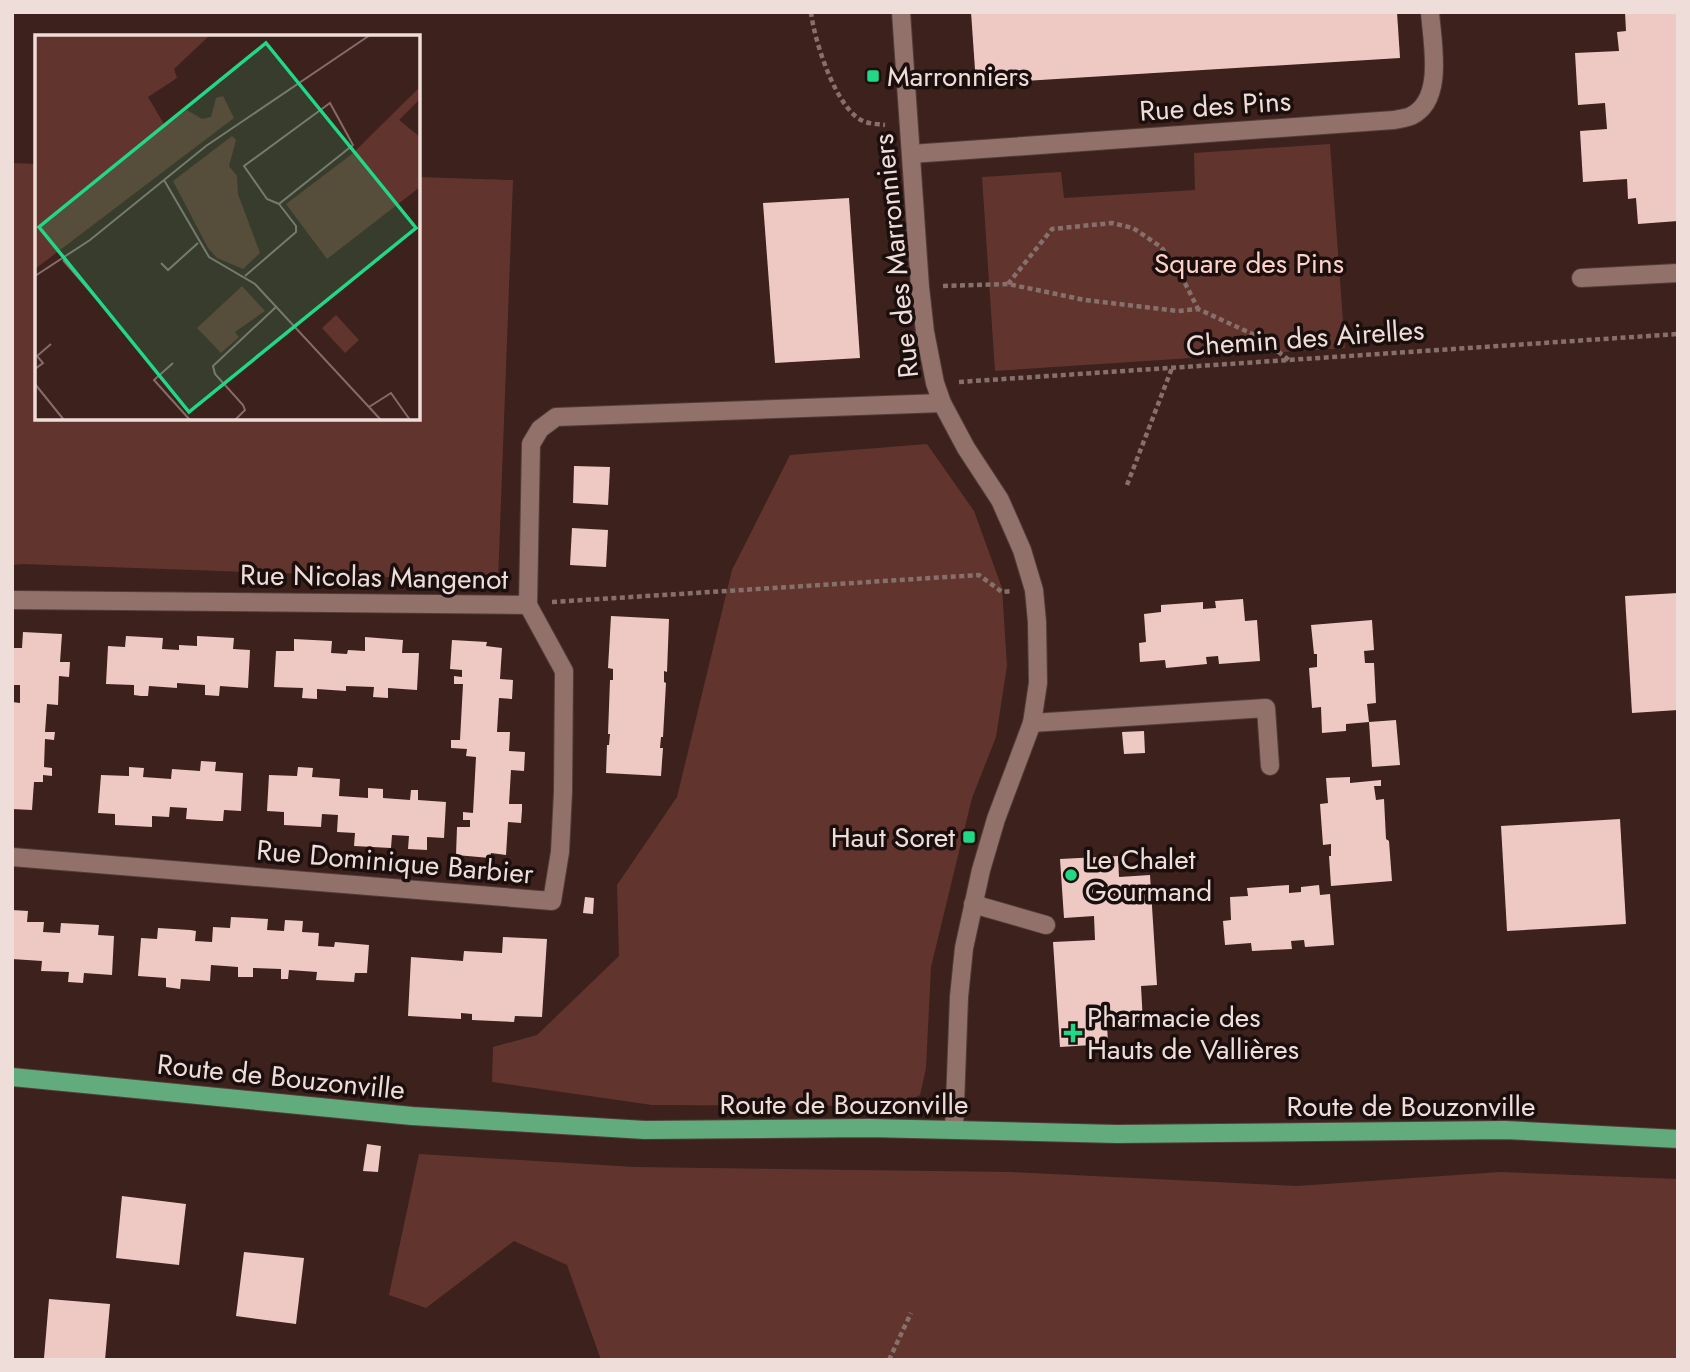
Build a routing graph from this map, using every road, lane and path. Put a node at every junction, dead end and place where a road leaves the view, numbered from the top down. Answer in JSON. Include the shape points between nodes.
{"nodes":[{"id":1,"x":811,"y":12,"type":"edge"},
{"id":2,"x":901,"y":12,"type":"edge"},
{"id":3,"x":1430,"y":12,"type":"edge"},
{"id":4,"x":888,"y":126,"type":"dead end"},
{"id":5,"x":911,"y":154,"type":"junction"},
{"id":6,"x":1678,"y":273,"type":"edge"},
{"id":7,"x":1581,"y":278,"type":"dead end"},
{"id":8,"x":1008,"y":284,"type":"junction"},
{"id":9,"x":920,"y":287,"type":"junction"},
{"id":10,"x":1198,"y":309,"type":"junction"},
{"id":11,"x":1678,"y":334,"type":"edge"},
{"id":12,"x":1290,"y":360,"type":"junction"},
{"id":13,"x":1172,"y":368,"type":"junction"},
{"id":14,"x":935,"y":383,"type":"junction"},
{"id":15,"x":942,"y":403,"type":"junction"},
{"id":16,"x":1127,"y":485,"type":"dead end"},
{"id":17,"x":1034,"y":590,"type":"junction"},
{"id":18,"x":12,"y":600,"type":"edge"},
{"id":19,"x":528,"y":605,"type":"junction"},
{"id":20,"x":1032,"y":723,"type":"junction"},
{"id":21,"x":1270,"y":766,"type":"dead end"},
{"id":22,"x":12,"y":857,"type":"edge"},
{"id":23,"x":973,"y":904,"type":"junction"},
{"id":24,"x":1046,"y":925,"type":"dead end"},
{"id":25,"x":12,"y":1077,"type":"edge"},
{"id":26,"x":954,"y":1130,"type":"junction"},
{"id":27,"x":1678,"y":1139,"type":"edge"},
{"id":28,"x":911,"y":1313,"type":"dead end"},
{"id":29,"x":888,"y":1360,"type":"edge"}],
"edges":[{"from":1,"to":4,"type":"path","via":[[826,69],[847,106],[862,121]]},
{"from":2,"to":5,"type":"street","name":"Rue des Marronniers"},
{"from":3,"to":5,"type":"street","name":"Rue des Pins","via":[[1432,90],[1412,116]]},
{"from":5,"to":9,"type":"street","name":"Rue des Marronniers"},
{"from":6,"to":7,"type":"street"},
{"from":8,"to":9,"type":"path"},
{"from":8,"to":10,"type":"path","via":[[1085,300],[1178,311]]},
{"from":8,"to":10,"type":"path","via":[[1052,229],[1112,223],[1133,229],[1161,247]]},
{"from":9,"to":14,"type":"street","name":"Rue des Marronniers"},
{"from":10,"to":12,"type":"path","via":[[1259,337]]},
{"from":11,"to":12,"type":"path","name":"Chemin des Airelles"},
{"from":12,"to":13,"type":"path","name":"Chemin des Airelles"},
{"from":13,"to":14,"type":"path","name":"Chemin des Airelles"},
{"from":13,"to":16,"type":"path"},
{"from":14,"to":15,"type":"street","name":"Rue des Marronniers"},
{"from":15,"to":17,"type":"street","name":"Rue des Marronniers","via":[[1000,500]]},
{"from":15,"to":19,"type":"street","name":"Rue Nicolas Mangenot","via":[[556,417],[540,429],[531,444]]},
{"from":17,"to":19,"type":"path","via":[[1002,592],[979,575]]},
{"from":17,"to":20,"type":"street","name":"Rue des Marronniers","via":[[1038,684]]},
{"from":18,"to":19,"type":"street","name":"Rue Nicolas Mangenot"},
{"from":19,"to":22,"type":"street","name":"Rue Dominique Barbier","via":[[564,671],[560,852],[552,901]]},
{"from":20,"to":21,"type":"street","via":[[1265,708]]},
{"from":20,"to":23,"type":"street","name":"Rue des Marronniers","via":[[996,819]]},
{"from":23,"to":24,"type":"street"},
{"from":23,"to":26,"type":"street","name":"Rue des Marronniers","via":[[960,985]]},
{"from":25,"to":26,"type":"main road","name":"Route de Bouzonville","via":[[412,1116],[645,1130]]},
{"from":26,"to":27,"type":"main road","name":"Route de Bouzonville","via":[[1117,1134],[1505,1130]]},
{"from":28,"to":29,"type":"path"}]}
